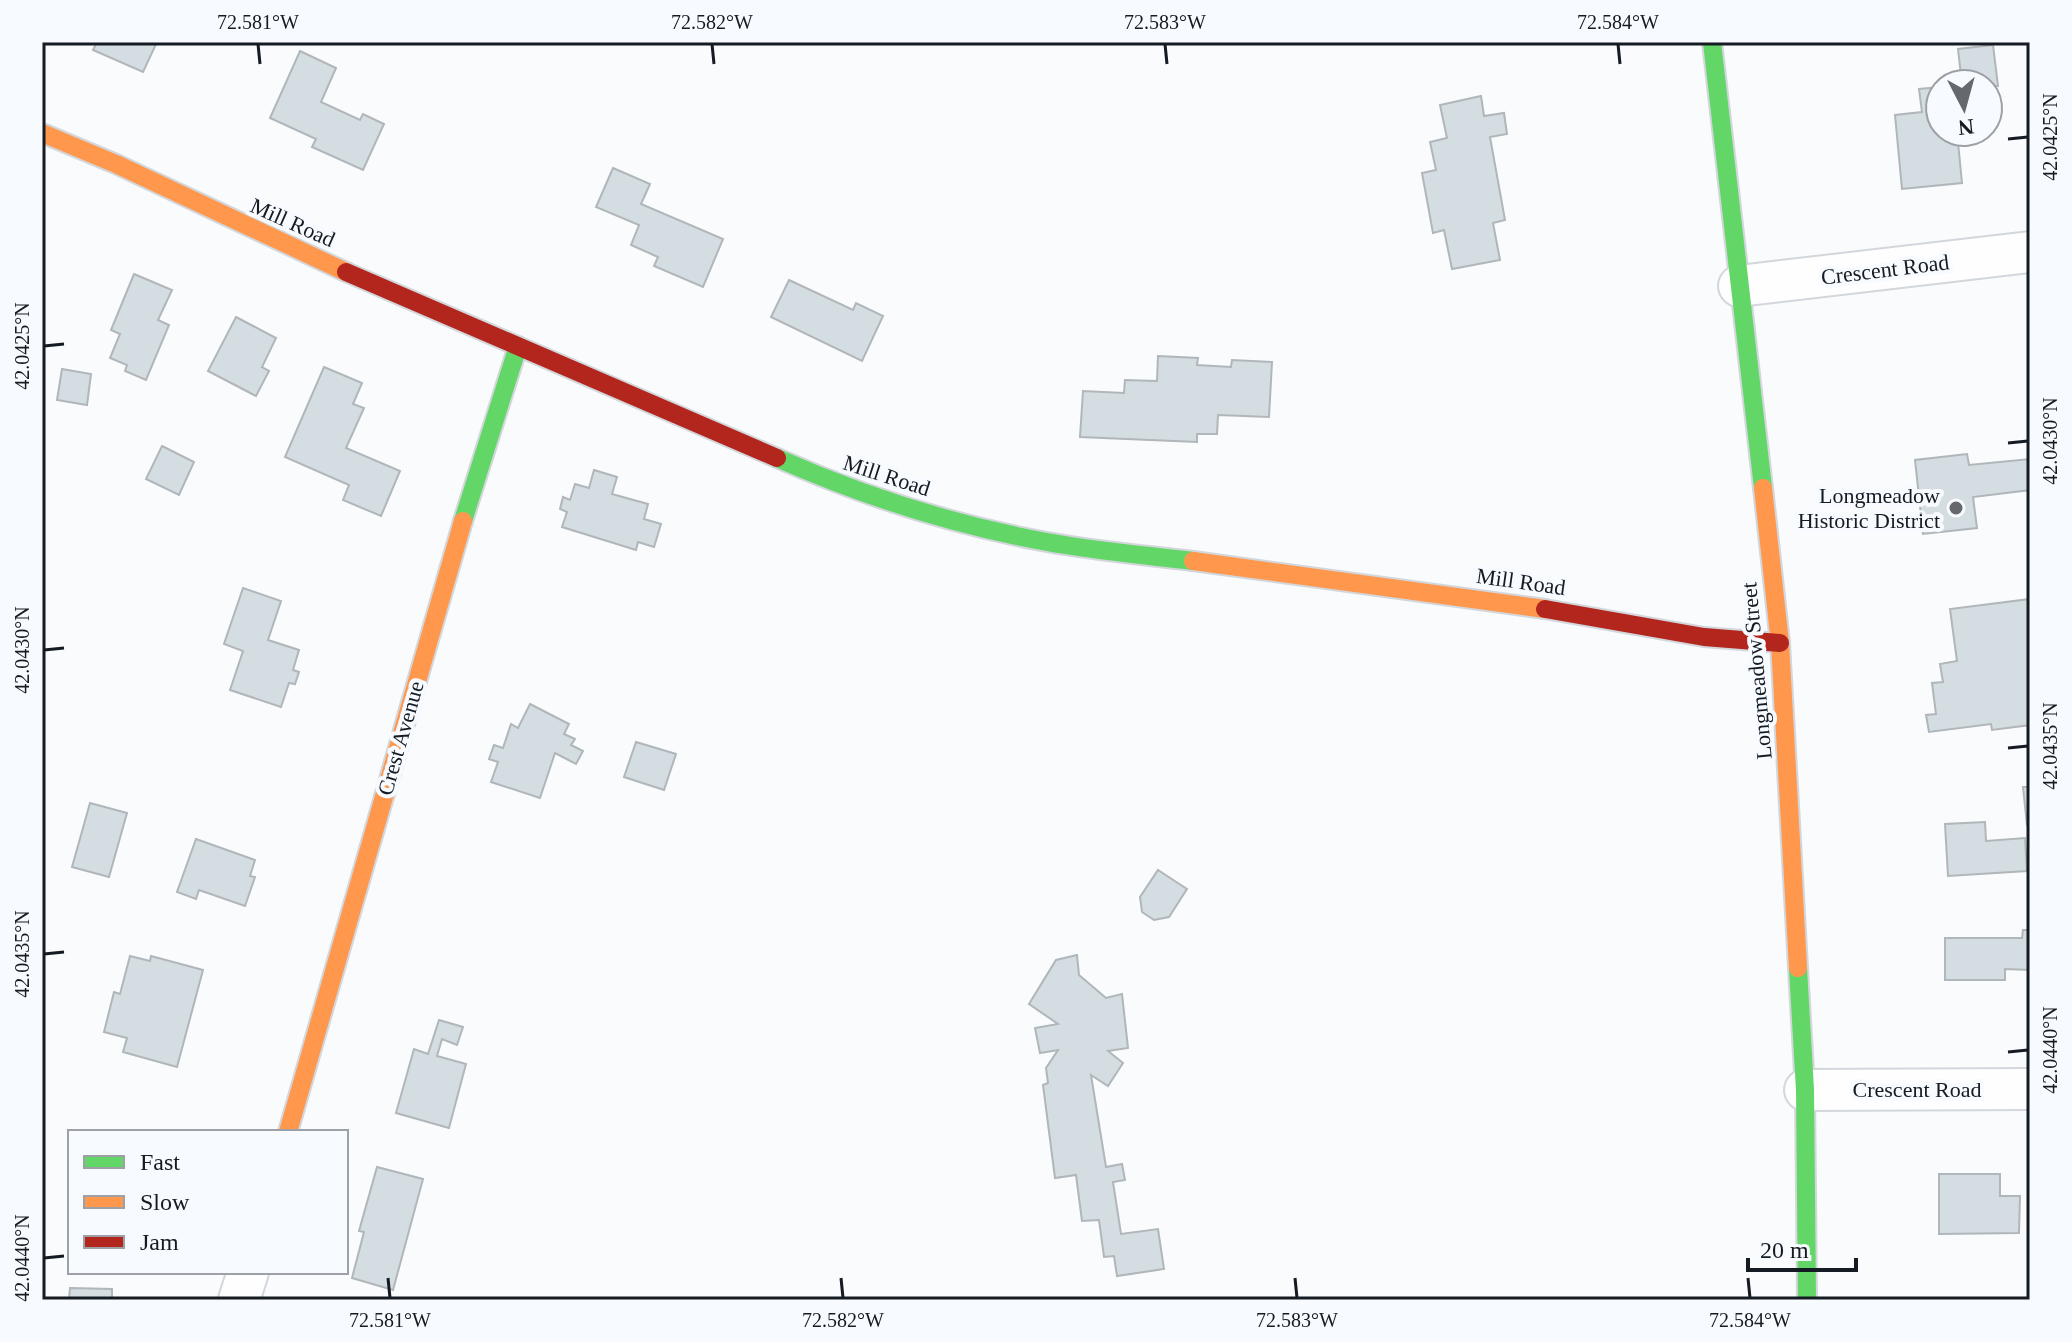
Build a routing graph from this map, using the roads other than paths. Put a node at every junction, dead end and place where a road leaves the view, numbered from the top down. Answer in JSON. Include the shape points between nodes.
{"nodes":[{"id":1,"x":1712,"y":42,"type":"edge"},
{"id":2,"x":42,"y":133,"type":"edge"},
{"id":3,"x":2030,"y":252,"type":"edge"},
{"id":4,"x":1739,"y":286,"type":"junction"},
{"id":5,"x":518,"y":346,"type":"junction"},
{"id":6,"x":1780,"y":643,"type":"junction"},
{"id":7,"x":2030,"y":1089,"type":"edge"},
{"id":8,"x":1805,"y":1090,"type":"junction"},
{"id":9,"x":289,"y":1130,"type":"edge"},
{"id":10,"x":247,"y":1274,"type":"edge"},
{"id":11,"x":239,"y":1300,"type":"edge"},
{"id":12,"x":1807,"y":1300,"type":"edge"}],
"edges":[{"from":1,"to":4,"type":"street","name":"Longmeadow Street"},
{"from":2,"to":5,"type":"street","name":"Mill Road"},
{"from":3,"to":4,"type":"street","name":"Crescent Road"},
{"from":4,"to":6,"type":"street","name":"Longmeadow Street"},
{"from":5,"to":6,"type":"street","name":"Mill Road","via":[[827,480],[977,527],[1093,549],[1554,610],[1704,637]]},
{"from":5,"to":9,"type":"street","name":"Crest Avenue","via":[[447,573]]},
{"from":6,"to":8,"type":"street","name":"Longmeadow Street"},
{"from":7,"to":8,"type":"street","name":"Crescent Road"},
{"from":8,"to":12,"type":"street","name":"Longmeadow Street"},
{"from":10,"to":11,"type":"street"}]}
